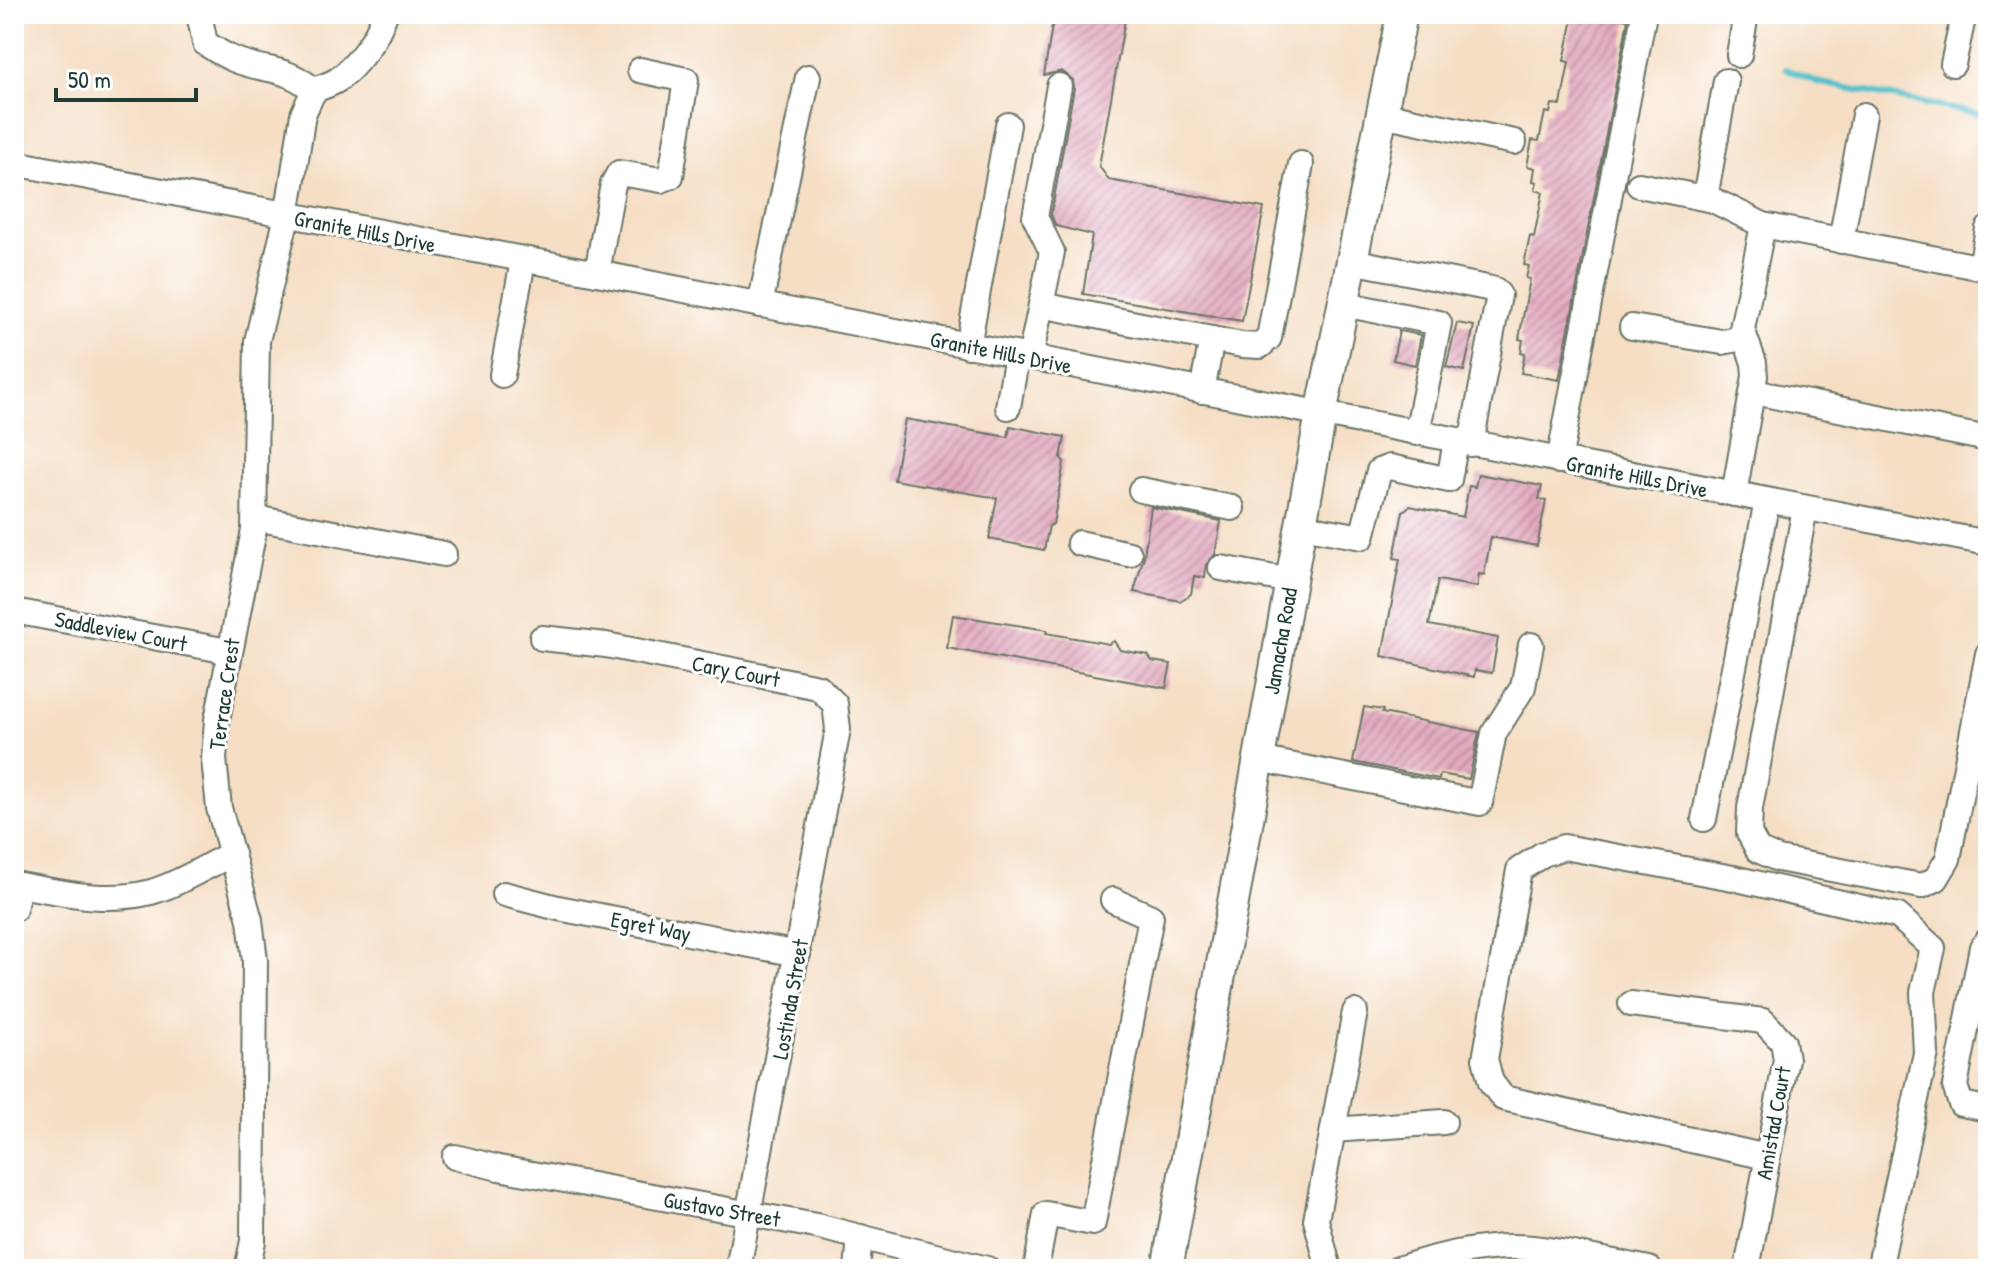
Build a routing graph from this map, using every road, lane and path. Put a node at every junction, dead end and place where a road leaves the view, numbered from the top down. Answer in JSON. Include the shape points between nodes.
{"nodes":[{"id":1,"x":199,"y":14,"type":"edge"},
{"id":2,"x":385,"y":14,"type":"edge"},
{"id":3,"x":1402,"y":14,"type":"edge"},
{"id":4,"x":1644,"y":14,"type":"edge"},
{"id":5,"x":1746,"y":14,"type":"edge"},
{"id":6,"x":1964,"y":14,"type":"edge"},
{"id":7,"x":1739,"y":55,"type":"dead end"},
{"id":8,"x":1953,"y":64,"type":"dead end"},
{"id":9,"x":640,"y":70,"type":"dead end"},
{"id":10,"x":808,"y":77,"type":"dead end"},
{"id":11,"x":1726,"y":81,"type":"dead end"},
{"id":12,"x":1059,"y":86,"type":"dead end"},
{"id":13,"x":314,"y":90,"type":"junction"},
{"id":14,"x":1382,"y":114,"type":"junction"},
{"id":15,"x":1864,"y":115,"type":"dead end"},
{"id":16,"x":1008,"y":125,"type":"dead end"},
{"id":17,"x":1514,"y":142,"type":"dead end"},
{"id":18,"x":14,"y":163,"type":"edge"},
{"id":19,"x":1301,"y":164,"type":"dead end"},
{"id":20,"x":1639,"y":185,"type":"dead end"},
{"id":21,"x":1705,"y":198,"type":"junction"},
{"id":22,"x":287,"y":216,"type":"junction"},
{"id":23,"x":1763,"y":225,"type":"junction"},
{"id":24,"x":1988,"y":229,"type":"edge"},
{"id":25,"x":1841,"y":241,"type":"junction"},
{"id":26,"x":523,"y":261,"type":"junction"},
{"id":27,"x":1352,"y":261,"type":"junction"},
{"id":28,"x":1984,"y":268,"type":"edge"},
{"id":29,"x":597,"y":273,"type":"junction"},
{"id":30,"x":1343,"y":304,"type":"junction"},
{"id":31,"x":760,"y":305,"type":"junction"},
{"id":32,"x":1041,"y":305,"type":"junction"},
{"id":33,"x":1632,"y":327,"type":"dead end"},
{"id":34,"x":1744,"y":338,"type":"junction"},
{"id":35,"x":1212,"y":339,"type":"junction"},
{"id":36,"x":968,"y":346,"type":"junction"},
{"id":37,"x":1024,"y":356,"type":"junction"},
{"id":38,"x":502,"y":375,"type":"dead end"},
{"id":39,"x":1202,"y":391,"type":"junction"},
{"id":40,"x":1754,"y":392,"type":"junction"},
{"id":41,"x":1008,"y":407,"type":"dead end"},
{"id":42,"x":1321,"y":414,"type":"junction"},
{"id":43,"x":1417,"y":433,"type":"junction"},
{"id":44,"x":1988,"y":439,"type":"edge"},
{"id":45,"x":1464,"y":442,"type":"junction"},
{"id":46,"x":1559,"y":461,"type":"junction"},
{"id":47,"x":1141,"y":490,"type":"dead end"},
{"id":48,"x":1734,"y":494,"type":"junction"},
{"id":49,"x":1767,"y":501,"type":"junction"},
{"id":50,"x":1232,"y":508,"type":"dead end"},
{"id":51,"x":1805,"y":508,"type":"junction"},
{"id":52,"x":255,"y":518,"type":"junction"},
{"id":53,"x":1301,"y":526,"type":"junction"},
{"id":54,"x":1079,"y":543,"type":"dead end"},
{"id":55,"x":1988,"y":543,"type":"edge"},
{"id":56,"x":444,"y":554,"type":"dead end"},
{"id":57,"x":1129,"y":554,"type":"dead end"},
{"id":58,"x":1221,"y":568,"type":"dead end"},
{"id":59,"x":1291,"y":581,"type":"junction"},
{"id":60,"x":14,"y":611,"type":"edge"},
{"id":61,"x":542,"y":638,"type":"dead end"},
{"id":62,"x":1531,"y":645,"type":"dead end"},
{"id":63,"x":228,"y":651,"type":"junction"},
{"id":64,"x":1988,"y":654,"type":"edge"},
{"id":65,"x":838,"y":729,"type":"joint"},
{"id":66,"x":1259,"y":759,"type":"junction"},
{"id":67,"x":1704,"y":819,"type":"dead end"},
{"id":68,"x":232,"y":854,"type":"junction"},
{"id":69,"x":16,"y":885,"type":"edge"},
{"id":70,"x":504,"y":894,"type":"dead end"},
{"id":71,"x":1113,"y":900,"type":"dead end"},
{"id":72,"x":14,"y":909,"type":"edge"},
{"id":73,"x":1988,"y":940,"type":"edge"},
{"id":74,"x":798,"y":954,"type":"junction"},
{"id":75,"x":1631,"y":1004,"type":"dead end"},
{"id":76,"x":1355,"y":1012,"type":"dead end"},
{"id":77,"x":1988,"y":1109,"type":"edge"},
{"id":78,"x":1444,"y":1122,"type":"dead end"},
{"id":79,"x":1333,"y":1130,"type":"junction"},
{"id":80,"x":455,"y":1157,"type":"dead end"},
{"id":81,"x":1767,"y":1157,"type":"junction"},
{"id":82,"x":750,"y":1214,"type":"junction"},
{"id":83,"x":860,"y":1237,"type":"junction"},
{"id":84,"x":1611,"y":1266,"type":"edge"},
{"id":85,"x":1411,"y":1267,"type":"edge"},
{"id":86,"x":247,"y":1269,"type":"edge"},
{"id":87,"x":738,"y":1269,"type":"edge"},
{"id":88,"x":857,"y":1269,"type":"edge"},
{"id":89,"x":987,"y":1269,"type":"edge"},
{"id":90,"x":1036,"y":1269,"type":"edge"},
{"id":91,"x":1167,"y":1269,"type":"edge"},
{"id":92,"x":1329,"y":1269,"type":"edge"},
{"id":93,"x":1649,"y":1269,"type":"edge"},
{"id":94,"x":1747,"y":1269,"type":"edge"},
{"id":95,"x":1879,"y":1269,"type":"edge"}],
"edges":[{"from":1,"to":13,"type":"street","via":[[205,43],[234,60],[297,76]]},
{"from":2,"to":13,"type":"street","via":[[375,39],[338,79]]},
{"from":3,"to":14,"type":"main road","name":"Jamacha Road"},
{"from":4,"to":46,"type":"street"},
{"from":5,"to":7,"type":"street"},
{"from":6,"to":8,"type":"street"},
{"from":9,"to":29,"type":"street","via":[[686,80],[671,176],[661,180],[619,173]]},
{"from":10,"to":31,"type":"street"},
{"from":11,"to":21,"type":"street"},
{"from":12,"to":32,"type":"street","via":[[1035,217],[1052,252]]},
{"from":13,"to":22,"type":"street","name":"Terrace Crest","via":[[303,114]]},
{"from":14,"to":17,"type":"street"},
{"from":14,"to":27,"type":"main road","name":"Jamacha Road"},
{"from":15,"to":25,"type":"street"},
{"from":16,"to":36,"type":"street"},
{"from":18,"to":22,"type":"street","name":"Granite Hills Drive"},
{"from":19,"to":35,"type":"street","via":[[1269,338],[1256,347]]},
{"from":20,"to":21,"type":"street"},
{"from":21,"to":23,"type":"street"},
{"from":22,"to":26,"type":"street","name":"Granite Hills Drive"},
{"from":22,"to":52,"type":"street","name":"Terrace Crest","via":[[257,341]]},
{"from":23,"to":25,"type":"street"},
{"from":23,"to":34,"type":"street"},
{"from":24,"to":28,"type":"street"},
{"from":25,"to":28,"type":"street"},
{"from":26,"to":29,"type":"street","name":"Granite Hills Drive"},
{"from":26,"to":38,"type":"street"},
{"from":27,"to":30,"type":"main road","name":"Jamacha Road"},
{"from":27,"to":45,"type":"street","via":[[1487,288],[1499,295]]},
{"from":29,"to":31,"type":"street","name":"Granite Hills Drive"},
{"from":30,"to":42,"type":"main road","name":"Jamacha Road"},
{"from":30,"to":43,"type":"street","via":[[1439,323]]},
{"from":31,"to":36,"type":"street","name":"Granite Hills Drive"},
{"from":32,"to":35,"type":"street"},
{"from":32,"to":37,"type":"street"},
{"from":33,"to":34,"type":"street","via":[[1722,342]]},
{"from":34,"to":40,"type":"street","via":[[1754,363]]},
{"from":35,"to":39,"type":"street"},
{"from":36,"to":37,"type":"street","name":"Granite Hills Drive"},
{"from":37,"to":39,"type":"street","name":"Granite Hills Drive"},
{"from":37,"to":41,"type":"street"},
{"from":39,"to":42,"type":"street","name":"Granite Hills Drive"},
{"from":40,"to":44,"type":"street"},
{"from":40,"to":48,"type":"street"},
{"from":42,"to":43,"type":"street","name":"Granite Hills Drive"},
{"from":42,"to":53,"type":"main road","name":"Jamacha Road"},
{"from":43,"to":45,"type":"street","name":"Granite Hills Drive"},
{"from":45,"to":46,"type":"street","name":"Granite Hills Drive"},
{"from":45,"to":53,"type":"street","via":[[1449,480],[1390,467],[1379,471],[1362,537]]},
{"from":46,"to":48,"type":"street","name":"Granite Hills Drive"},
{"from":47,"to":50,"type":"street"},
{"from":48,"to":49,"type":"street","name":"Granite Hills Drive"},
{"from":49,"to":51,"type":"street","name":"Granite Hills Drive"},
{"from":49,"to":67,"type":"street"},
{"from":51,"to":55,"type":"street","name":"Granite Hills Drive"},
{"from":51,"to":64,"type":"street","via":[[1750,808],[1749,833],[1758,850],[1778,859],[1921,886],[1936,879],[1948,859]]},
{"from":52,"to":56,"type":"street"},
{"from":52,"to":63,"type":"street","name":"Terrace Crest"},
{"from":53,"to":59,"type":"main road","name":"Jamacha Road"},
{"from":54,"to":57,"type":"street"},
{"from":58,"to":59,"type":"street"},
{"from":59,"to":66,"type":"main road","name":"Jamacha Road"},
{"from":60,"to":63,"type":"street","name":"Saddleview Court"},
{"from":61,"to":65,"type":"street","name":"Cary Court","via":[[606,645],[818,687],[835,704]]},
{"from":62,"to":66,"type":"street","via":[[1523,687],[1494,733],[1480,803]]},
{"from":63,"to":68,"type":"street","name":"Terrace Crest","via":[[214,759],[219,808]]},
{"from":65,"to":74,"type":"street","name":"Lostinda Street"},
{"from":66,"to":91,"type":"main road","name":"Jamacha Road"},
{"from":68,"to":69,"type":"street","via":[[155,891],[125,897],[94,898]]},
{"from":68,"to":86,"type":"street","name":"Terrace Crest","via":[[255,961],[253,1241]]},
{"from":69,"to":72,"type":"street"},
{"from":70,"to":74,"type":"street","name":"Egret Way"},
{"from":71,"to":90,"type":"street","via":[[1151,917],[1093,1223],[1046,1214]]},
{"from":73,"to":77,"type":"street","via":[[1982,947],[1955,1086],[1961,1104]]},
{"from":74,"to":82,"type":"street","name":"Lostinda Street"},
{"from":75,"to":81,"type":"street","name":"Amistad Court","via":[[1763,1021],[1783,1042],[1786,1059]]},
{"from":76,"to":79,"type":"street"},
{"from":78,"to":79,"type":"street"},
{"from":79,"to":92,"type":"street","via":[[1316,1220]]},
{"from":80,"to":82,"type":"street","name":"Gustavo Street"},
{"from":81,"to":94,"type":"street","name":"Amistad Court"},
{"from":81,"to":95,"type":"street","via":[[1503,1098],[1491,1082],[1485,1059],[1519,870],[1564,847],[1733,878],[1898,916],[1933,948],[1923,992],[1926,1053]]},
{"from":82,"to":83,"type":"street","name":"Gustavo Street"},
{"from":82,"to":87,"type":"street","name":"Lostinda Street"},
{"from":83,"to":88,"type":"street"},
{"from":83,"to":89,"type":"street","name":"Gustavo Street"},
{"from":84,"to":85,"type":"street","via":[[1530,1247],[1467,1251]]},
{"from":84,"to":93,"type":"street"}]}
